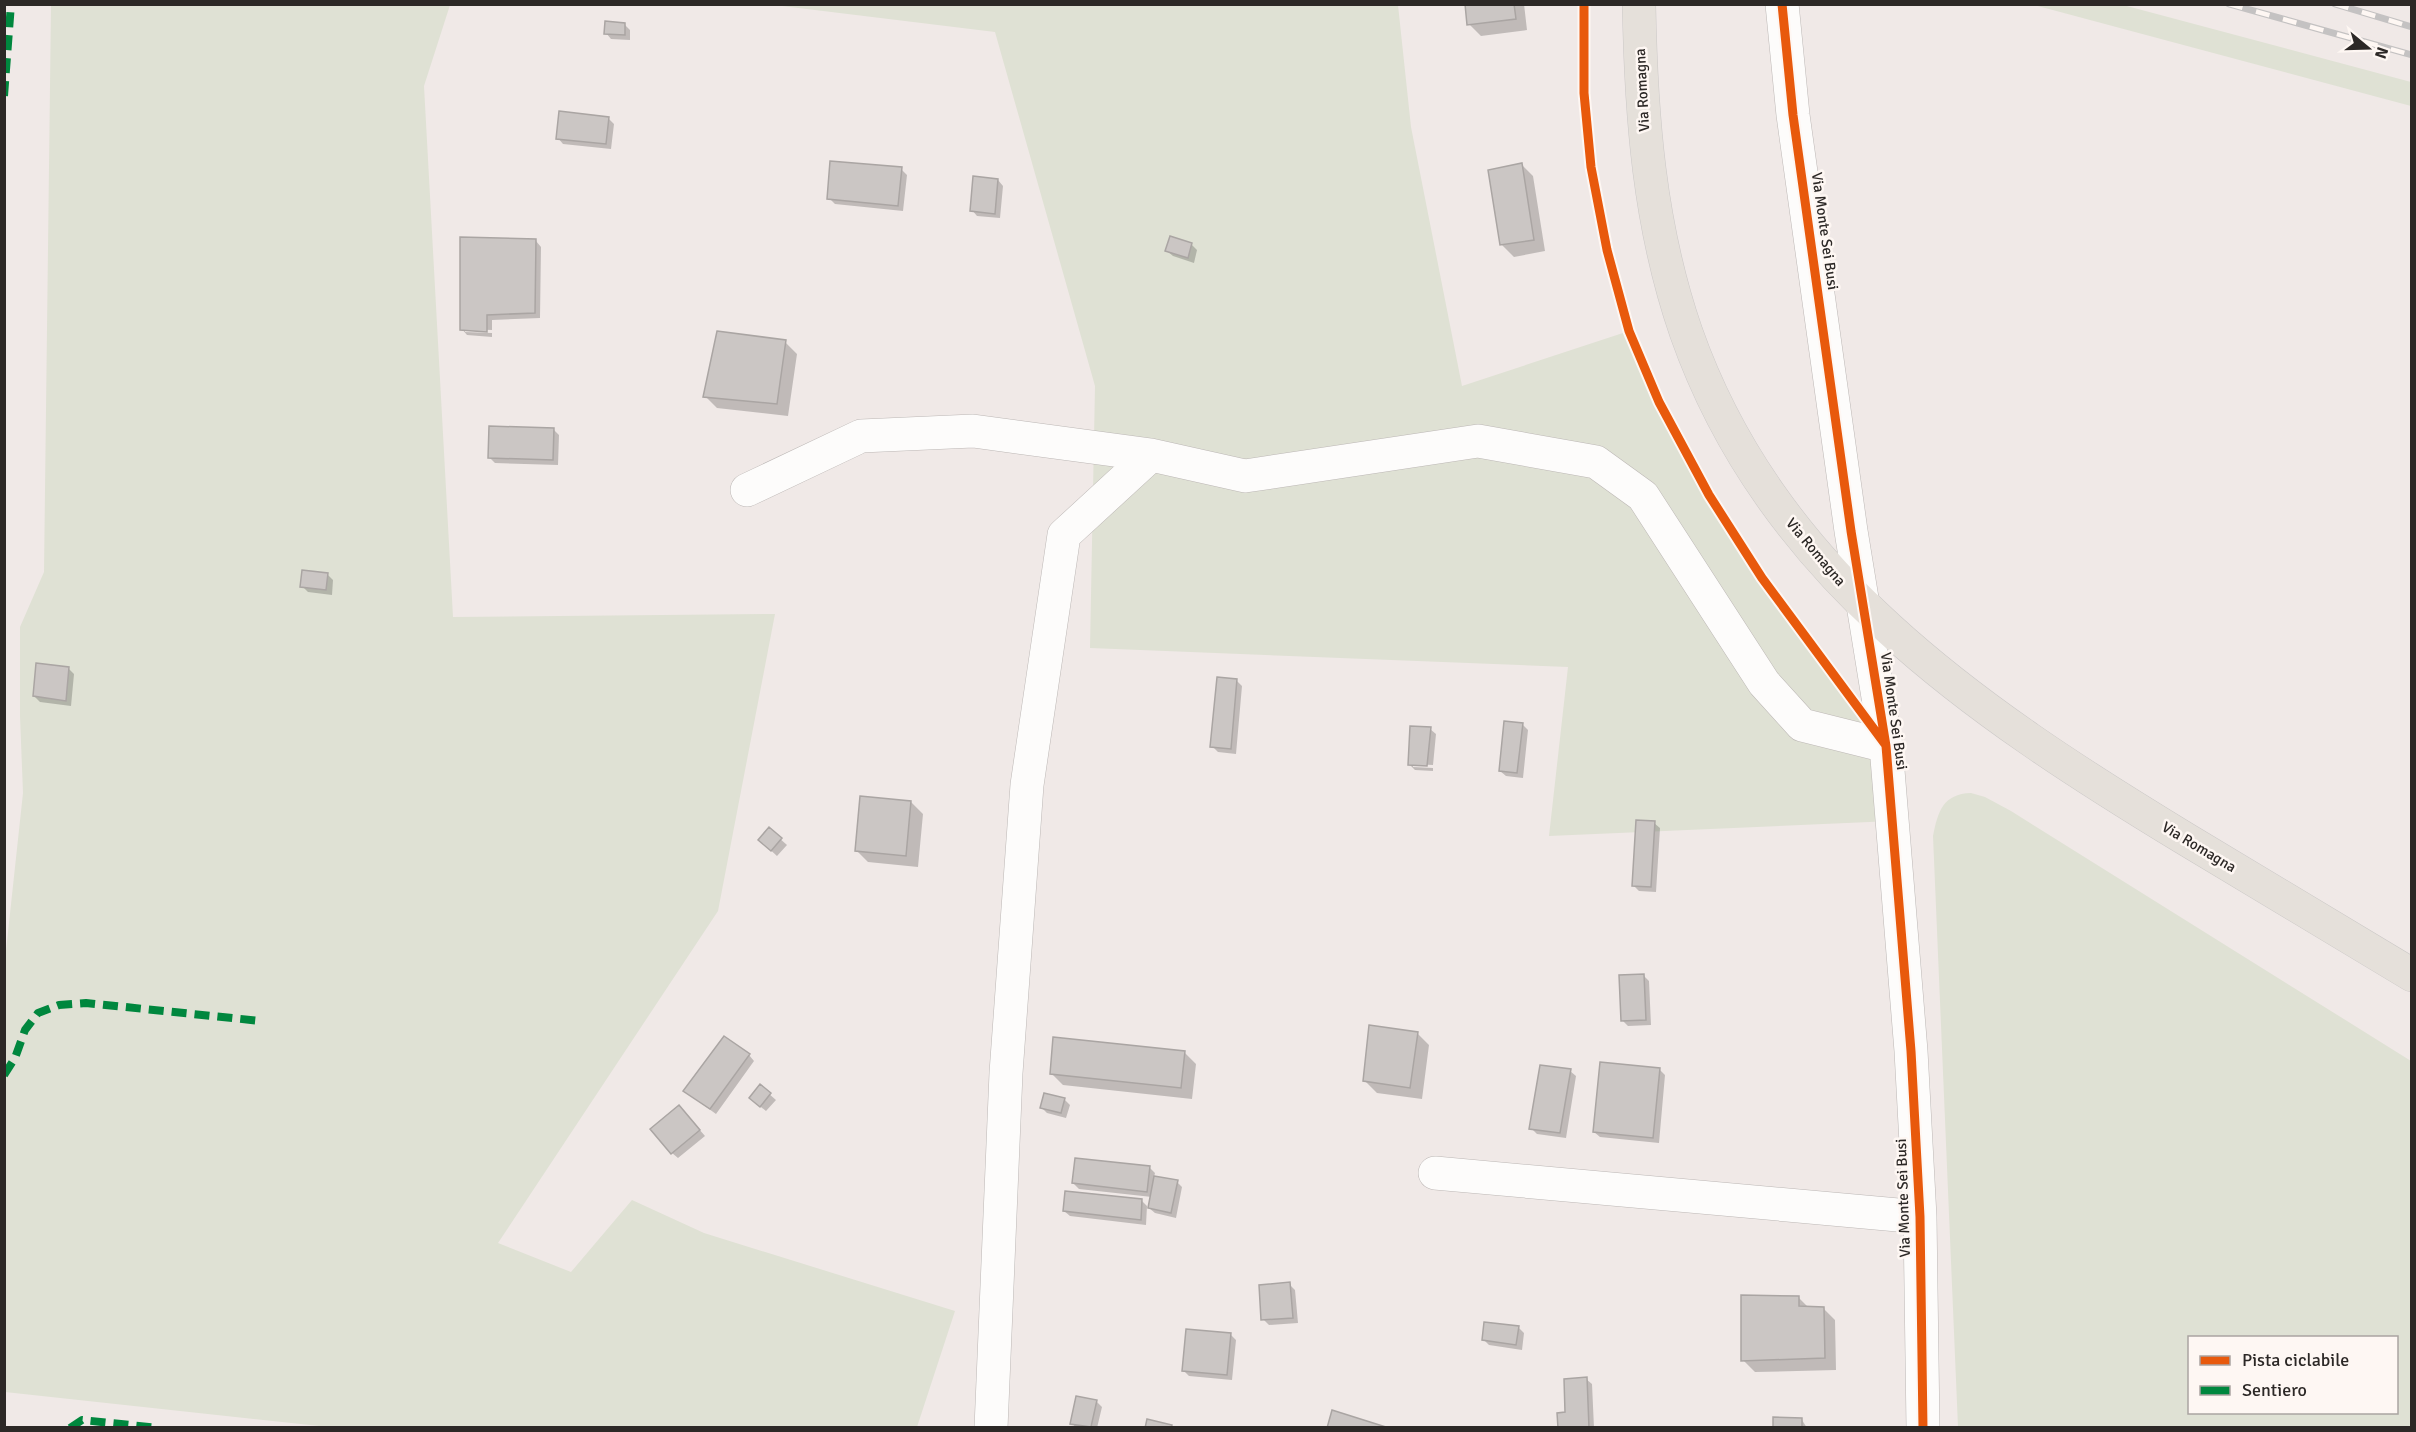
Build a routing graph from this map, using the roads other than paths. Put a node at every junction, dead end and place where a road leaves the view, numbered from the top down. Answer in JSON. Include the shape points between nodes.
{"nodes":[{"id":1,"x":1638,"y":4,"type":"edge"},
{"id":2,"x":1782,"y":4,"type":"edge"},
{"id":3,"x":1151,"y":455,"type":"junction"},
{"id":4,"x":747,"y":490,"type":"dead end"},
{"id":5,"x":1864,"y":607,"type":"junction"},
{"id":6,"x":1886,"y":746,"type":"junction"},
{"id":7,"x":2412,"y":975,"type":"edge"},
{"id":8,"x":1435,"y":1173,"type":"dead end"},
{"id":9,"x":1920,"y":1217,"type":"junction"},
{"id":10,"x":991,"y":1428,"type":"edge"},
{"id":11,"x":1923,"y":1428,"type":"edge"}],
"edges":[{"from":1,"to":5,"type":"main road","name":"Via Romagna","via":[[1642,122],[1653,206],[1686,331],[1719,410],[1768,490],[1797,532]]},
{"from":2,"to":5,"type":"street","name":"Via Monte Sei Busi","via":[[1793,115]]},
{"from":3,"to":4,"type":"street","via":[[973,431],[861,436]]},
{"from":3,"to":6,"type":"street","via":[[1245,476],[1478,441],[1596,462],[1643,496],[1764,683],[1802,725]]},
{"from":3,"to":10,"type":"street","via":[[1064,535],[1027,785],[1006,1073]]},
{"from":5,"to":6,"type":"street","name":"Via Monte Sei Busi"},
{"from":5,"to":7,"type":"main road","name":"Via Romagna","via":[[1929,665],[2046,751]]},
{"from":6,"to":9,"type":"street","name":"Via Monte Sei Busi"},
{"from":8,"to":9,"type":"street"},
{"from":9,"to":11,"type":"street","name":"Via Monte Sei Busi"}]}
